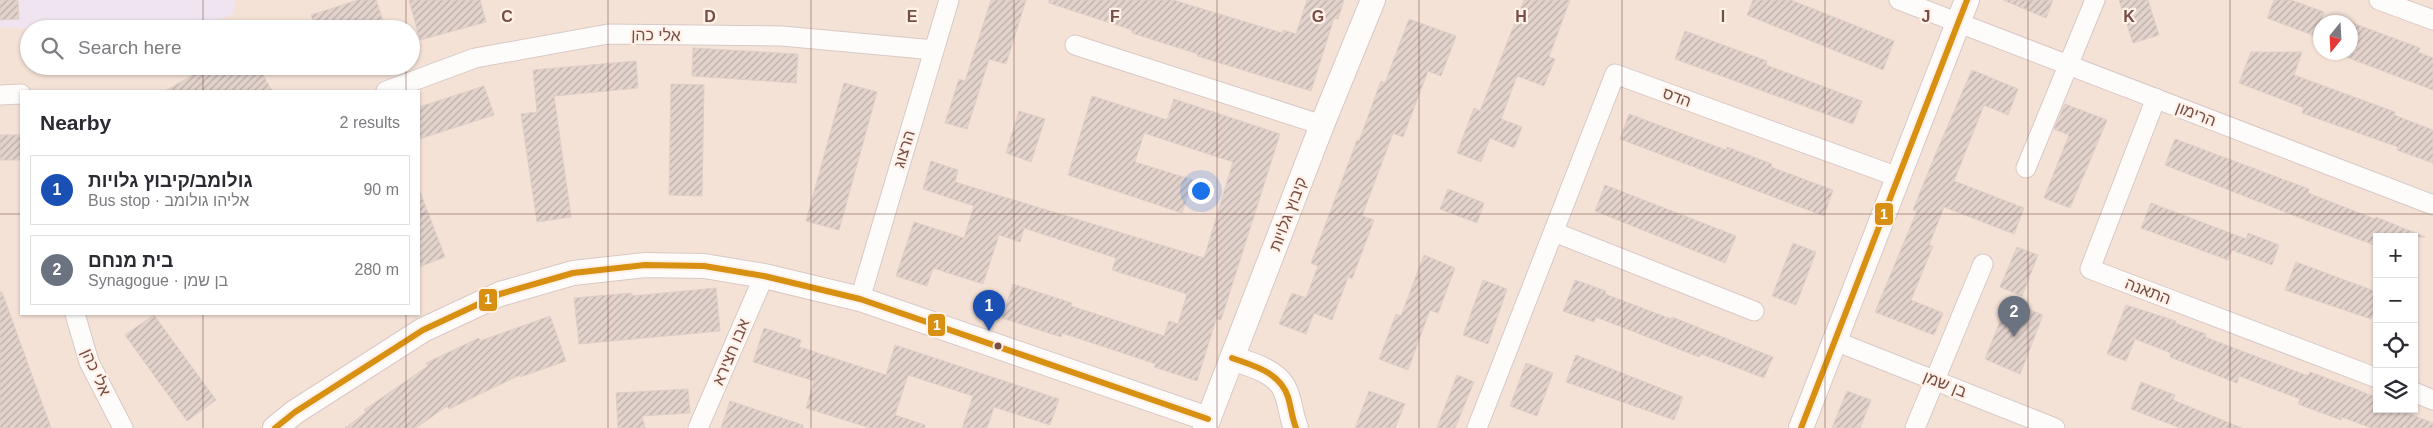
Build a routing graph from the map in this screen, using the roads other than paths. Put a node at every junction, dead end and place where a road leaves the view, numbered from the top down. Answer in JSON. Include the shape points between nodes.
{"nodes":[{"id":1,"x":949,"y":0,"type":"edge"},
{"id":2,"x":1373,"y":0,"type":"edge"},
{"id":3,"x":1899,"y":0,"type":"edge"},
{"id":4,"x":1967,"y":0,"type":"edge"},
{"id":5,"x":2095,"y":0,"type":"edge"},
{"id":6,"x":2379,"y":0,"type":"edge"},
{"id":7,"x":2433,"y":20,"type":"edge"},
{"id":8,"x":1958,"y":22,"type":"junction"},
{"id":9,"x":1076,"y":45,"type":"dead end"},
{"id":10,"x":934,"y":50,"type":"junction"},
{"id":11,"x":2068,"y":65,"type":"junction"},
{"id":12,"x":389,"y":90,"type":"edge"},
{"id":13,"x":20,"y":94,"type":"edge"},
{"id":14,"x":0,"y":95,"type":"edge"},
{"id":15,"x":2156,"y":98,"type":"junction"},
{"id":16,"x":1322,"y":125,"type":"junction"},
{"id":17,"x":2026,"y":168,"type":"dead end"},
{"id":18,"x":1898,"y":176,"type":"junction"},
{"id":19,"x":2433,"y":204,"type":"edge"},
{"id":20,"x":1554,"y":232,"type":"junction"},
{"id":21,"x":1983,"y":264,"type":"dead end"},
{"id":22,"x":764,"y":276,"type":"junction"},
{"id":23,"x":860,"y":299,"type":"junction"},
{"id":24,"x":1754,"y":311,"type":"dead end"},
{"id":25,"x":75,"y":315,"type":"edge"},
{"id":26,"x":1835,"y":341,"type":"junction"},
{"id":27,"x":1232,"y":358,"type":"junction"},
{"id":28,"x":2373,"y":376,"type":"edge"},
{"id":29,"x":1935,"y":380,"type":"junction"},
{"id":30,"x":2418,"y":394,"type":"edge"},
{"id":31,"x":2433,"y":400,"type":"edge"},
{"id":32,"x":2025,"y":422,"type":"edge"},
{"id":33,"x":1206,"y":423,"type":"edge"},
{"id":34,"x":123,"y":428,"type":"edge"},
{"id":35,"x":275,"y":428,"type":"edge"},
{"id":36,"x":698,"y":428,"type":"edge"},
{"id":37,"x":1296,"y":428,"type":"edge"},
{"id":38,"x":1477,"y":428,"type":"edge"},
{"id":39,"x":1801,"y":428,"type":"edge"},
{"id":40,"x":1915,"y":428,"type":"edge"},
{"id":41,"x":2055,"y":428,"type":"edge"}],
"edges":[{"from":1,"to":10,"type":"street","name":"הרצוג"},
{"from":2,"to":16,"type":"street","name":"קיבוץ גלויות"},
{"from":3,"to":8,"type":"street","name":"הרימון"},
{"from":4,"to":8,"type":"street"},
{"from":5,"to":11,"type":"street"},
{"from":6,"to":7,"type":"street"},
{"from":8,"to":11,"type":"street","name":"הרימון"},
{"from":8,"to":18,"type":"street"},
{"from":9,"to":16,"type":"street"},
{"from":10,"to":12,"type":"street","name":"אלי כהן","via":[[782,36],[608,34],[475,58]]},
{"from":10,"to":23,"type":"street","name":"הרצוג"},
{"from":11,"to":15,"type":"street","name":"הרימון"},
{"from":11,"to":17,"type":"street"},
{"from":13,"to":14,"type":"street"},
{"from":15,"to":19,"type":"street","name":"הרימון"},
{"from":15,"to":28,"type":"street","name":"התאנה","via":[[2090,269]]},
{"from":16,"to":27,"type":"street","name":"קיבוץ גלויות"},
{"from":18,"to":20,"type":"street","name":"הדס","via":[[1615,74]]},
{"from":18,"to":26,"type":"street"},
{"from":20,"to":24,"type":"street"},
{"from":20,"to":38,"type":"street","name":"הדס"},
{"from":21,"to":29,"type":"street"},
{"from":22,"to":23,"type":"street"},
{"from":22,"to":35,"type":"street","via":[[704,266],[645,265],[573,273],[500,294],[423,330]]},
{"from":22,"to":36,"type":"street","name":"אבו חצירא"},
{"from":23,"to":33,"type":"street"},
{"from":25,"to":34,"type":"street","name":"אלי כהן","via":[[88,362]]},
{"from":26,"to":29,"type":"street","name":"בן שמן"},
{"from":26,"to":39,"type":"street"},
{"from":27,"to":33,"type":"street","name":"קיבוץ גלויות"},
{"from":27,"to":37,"type":"street","via":[[1274,376],[1284,387]]},
{"from":29,"to":32,"type":"street","name":"בן שמן"},
{"from":29,"to":40,"type":"street"},
{"from":30,"to":31,"type":"street"},
{"from":32,"to":41,"type":"street","name":"בן שמן"}]}
